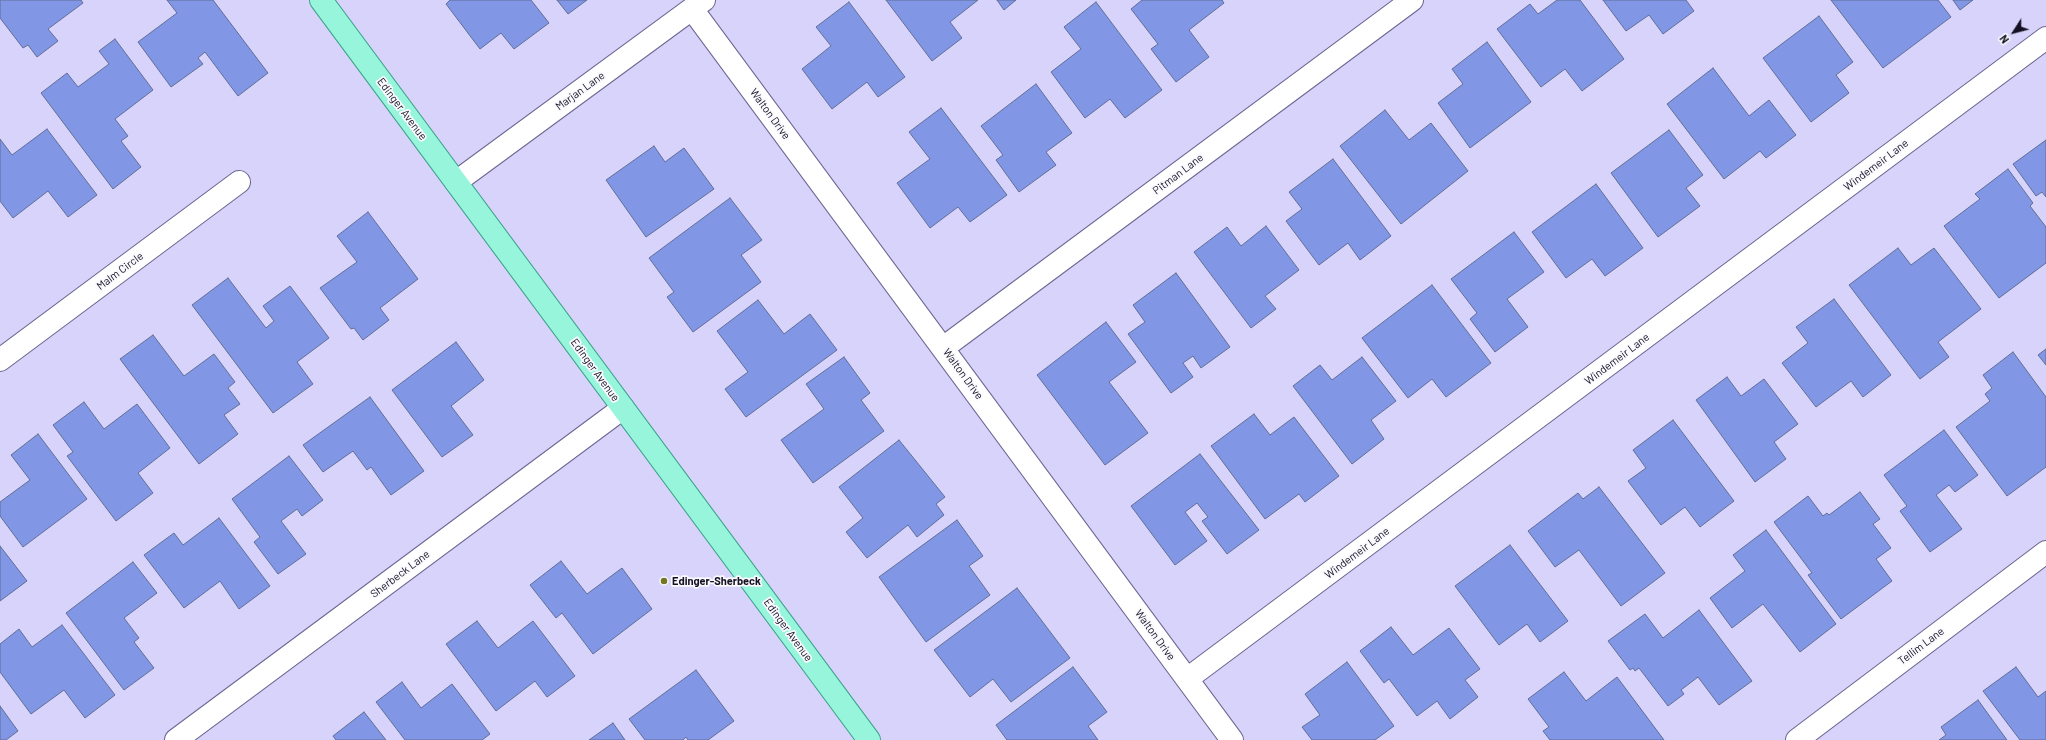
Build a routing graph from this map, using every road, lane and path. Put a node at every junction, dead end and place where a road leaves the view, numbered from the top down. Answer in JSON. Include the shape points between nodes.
{"nodes":[{"id":1,"x":321,"y":0,"type":"edge"},
{"id":2,"x":1412,"y":0,"type":"edge"},
{"id":3,"x":698,"y":4,"type":"edge"},
{"id":4,"x":2046,"y":38,"type":"edge"},
{"id":5,"x":239,"y":182,"type":"dead end"},
{"id":6,"x":456,"y":182,"type":"junction"},
{"id":7,"x":943,"y":348,"type":"junction"},
{"id":8,"x":0,"y":360,"type":"edge"},
{"id":9,"x":623,"y":408,"type":"junction"},
{"id":10,"x":2046,"y":552,"type":"edge"},
{"id":11,"x":1188,"y":679,"type":"junction"},
{"id":12,"x":176,"y":740,"type":"edge"},
{"id":13,"x":869,"y":740,"type":"edge"},
{"id":14,"x":1232,"y":740,"type":"edge"},
{"id":15,"x":1797,"y":740,"type":"edge"}],
"edges":[{"from":1,"to":6,"type":"main road","name":"Edinger Avenue"},
{"from":2,"to":7,"type":"street","name":"Pitman Lane"},
{"from":3,"to":6,"type":"street","name":"Marjan Lane"},
{"from":3,"to":7,"type":"street","name":"Walton Drive"},
{"from":4,"to":11,"type":"street","name":"Windemeir Lane"},
{"from":5,"to":8,"type":"street","name":"Malm Circle"},
{"from":6,"to":9,"type":"main road","name":"Edinger Avenue"},
{"from":7,"to":11,"type":"street","name":"Walton Drive"},
{"from":9,"to":12,"type":"street","name":"Sherbeck Lane"},
{"from":9,"to":13,"type":"main road","name":"Edinger Avenue"},
{"from":10,"to":15,"type":"street","name":"Tellim Lane"},
{"from":11,"to":14,"type":"street","name":"Walton Drive"}]}
